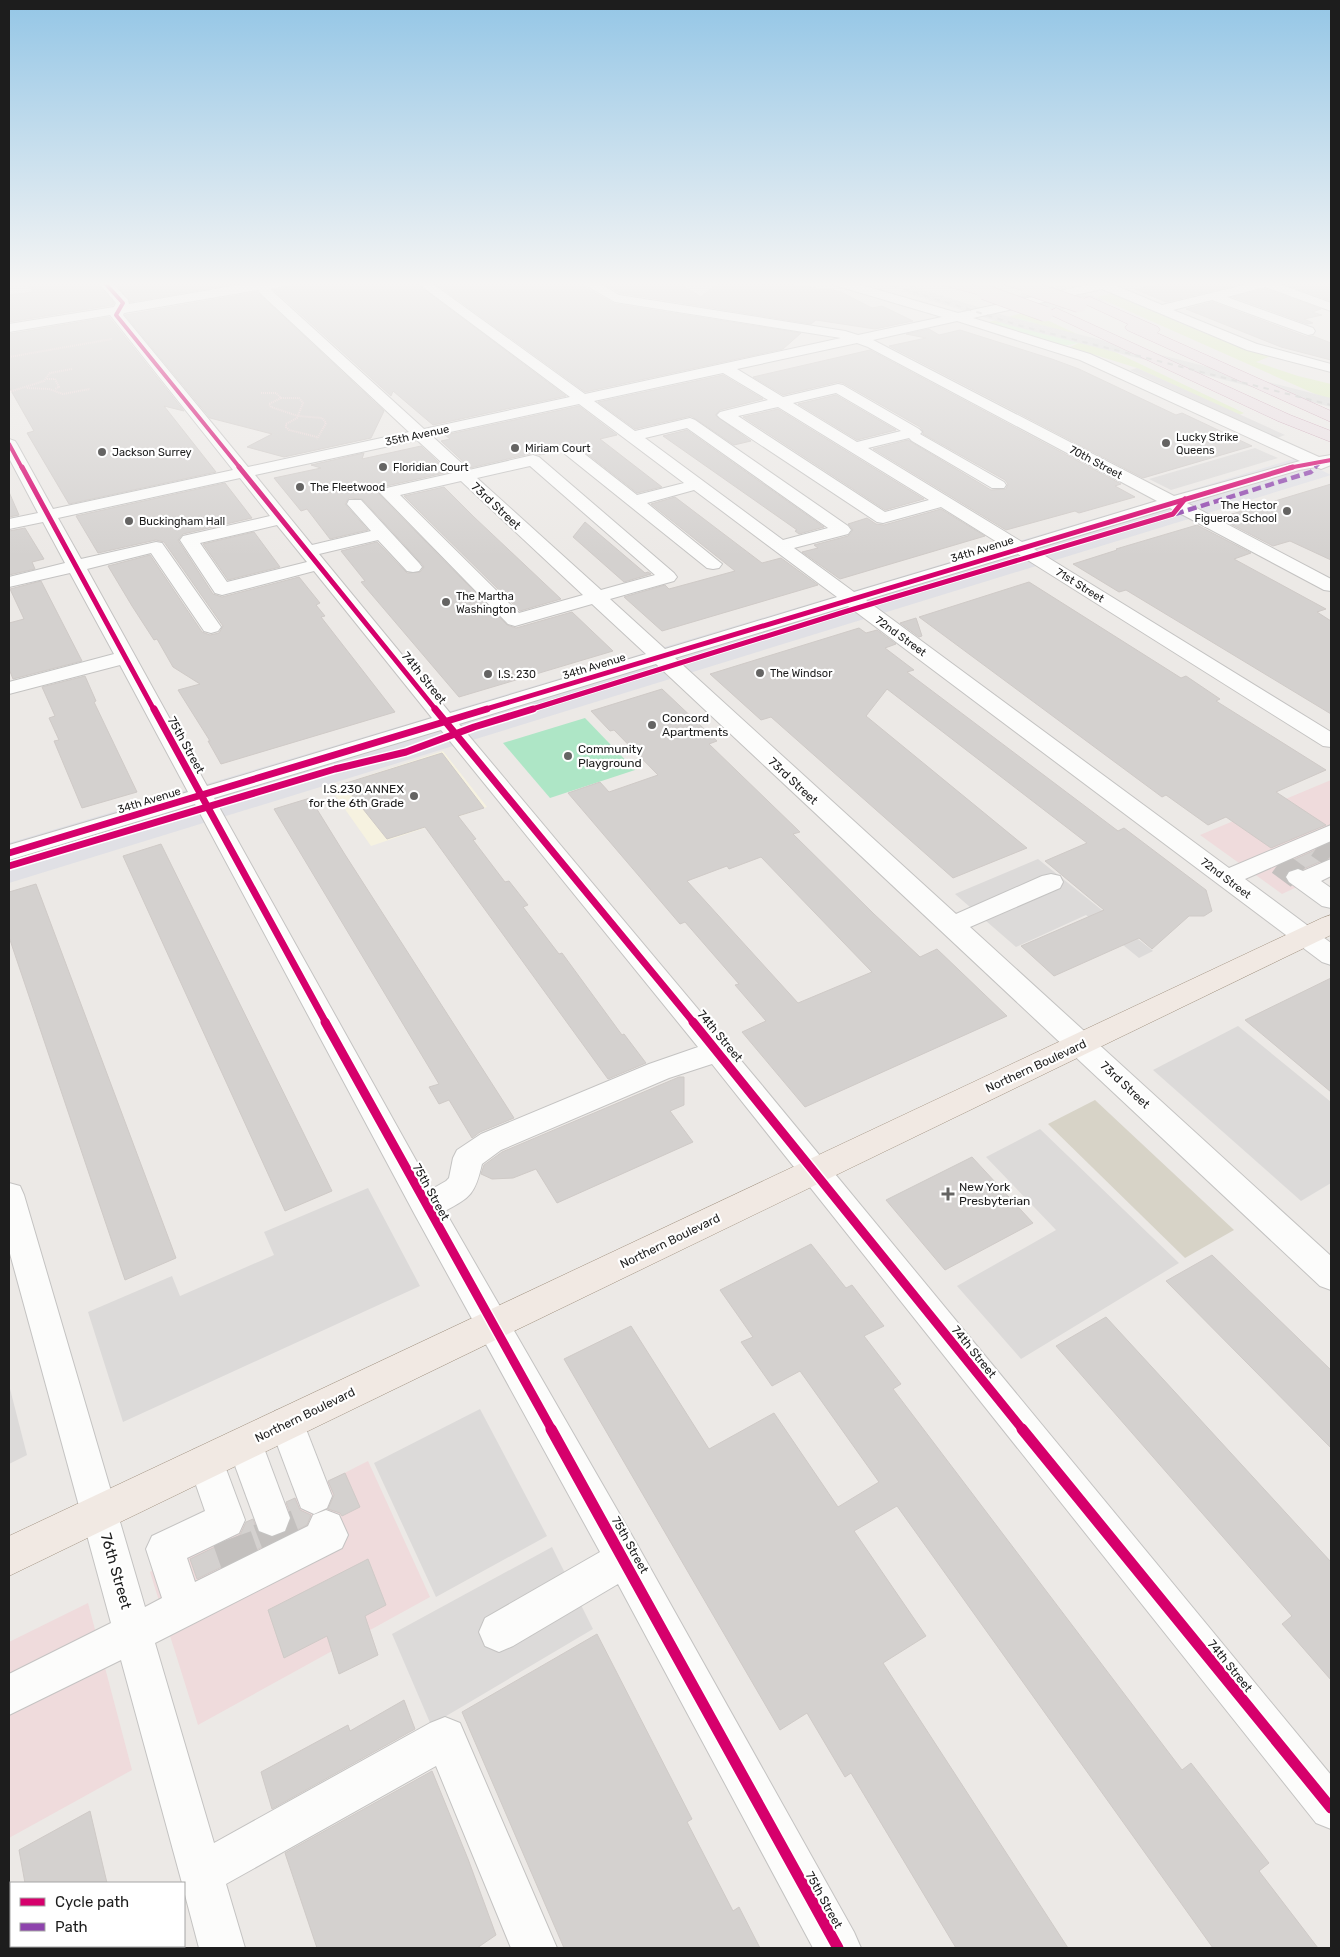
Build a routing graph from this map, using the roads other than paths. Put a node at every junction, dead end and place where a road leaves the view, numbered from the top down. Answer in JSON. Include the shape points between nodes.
{"nodes":[{"id":1,"x":162,"y":373,"type":"edge"},
{"id":2,"x":354,"y":373,"type":"edge"},
{"id":3,"x":548,"y":373,"type":"edge"},
{"id":4,"x":701,"y":373,"type":"edge"},
{"id":5,"x":734,"y":373,"type":"edge"},
{"id":6,"x":930,"y":373,"type":"edge"},
{"id":7,"x":1122,"y":373,"type":"edge"},
{"id":8,"x":1188,"y":373,"type":"edge"},
{"id":9,"x":1234,"y":373,"type":"edge"},
{"id":10,"x":1266,"y":388,"type":"junction"},
{"id":11,"x":583,"y":399,"type":"junction"},
{"id":12,"x":780,"y":402,"type":"junction"},
{"id":13,"x":1331,"y":411,"type":"edge"},
{"id":14,"x":1331,"y":417,"type":"edge"},
{"id":15,"x":420,"y":434,"type":"junction"},
{"id":16,"x":633,"y":436,"type":"junction"},
{"id":17,"x":917,"y":438,"type":"dead end"},
{"id":18,"x":1327,"y":443,"type":"edge"},
{"id":19,"x":9,"y":444,"type":"edge"},
{"id":20,"x":855,"y":447,"type":"junction"},
{"id":21,"x":571,"y":451,"type":"dead end"},
{"id":22,"x":956,"y":460,"type":"junction"},
{"id":23,"x":1328,"y":464,"type":"edge"},
{"id":24,"x":243,"y":473,"type":"junction"},
{"id":25,"x":901,"y":475,"type":"junction"},
{"id":26,"x":464,"y":476,"type":"junction"},
{"id":27,"x":698,"y":484,"type":"junction"},
{"id":28,"x":998,"y":485,"type":"dead end"},
{"id":29,"x":634,"y":501,"type":"junction"},
{"id":30,"x":944,"y":501,"type":"junction"},
{"id":31,"x":355,"y":504,"type":"dead end"},
{"id":32,"x":1181,"y":506,"type":"junction"},
{"id":33,"x":48,"y":515,"type":"junction"},
{"id":34,"x":281,"y":519,"type":"junction"},
{"id":35,"x":9,"y":524,"type":"edge"},
{"id":36,"x":381,"y":534,"type":"junction"},
{"id":37,"x":780,"y":546,"type":"junction"},
{"id":38,"x":1027,"y":552,"type":"junction"},
{"id":39,"x":313,"y":558,"type":"junction"},
{"id":40,"x":713,"y":564,"type":"dead end"},
{"id":41,"x":76,"y":566,"type":"junction"},
{"id":42,"x":413,"y":567,"type":"dead end"},
{"id":43,"x":9,"y":582,"type":"edge"},
{"id":44,"x":1331,"y":586,"type":"edge"},
{"id":45,"x":596,"y":598,"type":"junction"},
{"id":46,"x":857,"y":604,"type":"junction"},
{"id":47,"x":211,"y":627,"type":"dead end"},
{"id":48,"x":125,"y":657,"type":"junction"},
{"id":49,"x":666,"y":662,"type":"junction"},
{"id":50,"x":9,"y":688,"type":"edge"},
{"id":51,"x":451,"y":728,"type":"junction"},
{"id":52,"x":1331,"y":741,"type":"edge"},
{"id":53,"x":205,"y":802,"type":"junction"},
{"id":54,"x":1324,"y":837,"type":"edge"},
{"id":55,"x":9,"y":853,"type":"edge"},
{"id":56,"x":9,"y":866,"type":"edge"},
{"id":57,"x":1299,"y":867,"type":"edge"},
{"id":58,"x":1227,"y":878,"type":"junction"},
{"id":59,"x":1051,"y":882,"type":"dead end"},
{"id":60,"x":1331,"y":900,"type":"edge"},
{"id":61,"x":1331,"y":924,"type":"edge"},
{"id":62,"x":950,"y":925,"type":"junction"},
{"id":63,"x":1306,"y":937,"type":"junction"},
{"id":64,"x":1331,"y":956,"type":"edge"},
{"id":65,"x":1081,"y":1045,"type":"junction"},
{"id":66,"x":717,"y":1051,"type":"junction"},
{"id":67,"x":815,"y":1172,"type":"junction"},
{"id":68,"x":9,"y":1195,"type":"edge"},
{"id":69,"x":426,"y":1206,"type":"junction"},
{"id":70,"x":1331,"y":1276,"type":"edge"},
{"id":71,"x":492,"y":1326,"type":"junction"},
{"id":72,"x":287,"y":1423,"type":"junction"},
{"id":73,"x":245,"y":1444,"type":"junction"},
{"id":74,"x":206,"y":1462,"type":"junction"},
{"id":75,"x":100,"y":1513,"type":"junction"},
{"id":76,"x":281,"y":1541,"type":"junction"},
{"id":77,"x":236,"y":1551,"type":"junction"},
{"id":78,"x":9,"y":1556,"type":"edge"},
{"id":79,"x":625,"y":1559,"type":"junction"},
{"id":80,"x":184,"y":1607,"type":"junction"},
{"id":81,"x":133,"y":1631,"type":"junction"},
{"id":82,"x":499,"y":1632,"type":"dead end"},
{"id":83,"x":9,"y":1695,"type":"edge"},
{"id":84,"x":1331,"y":1808,"type":"edge"},
{"id":85,"x":201,"y":1874,"type":"junction"},
{"id":86,"x":222,"y":1948,"type":"edge"},
{"id":87,"x":534,"y":1948,"type":"edge"},
{"id":88,"x":838,"y":1948,"type":"edge"}],
"edges":[{"from":1,"to":24,"type":"street","name":"74th Street"},
{"from":2,"to":15,"type":"street","name":"73rd Street"},
{"from":3,"to":11,"type":"street","name":"72nd Street"},
{"from":4,"to":11,"type":"street","name":"35th Avenue"},
{"from":5,"to":12,"type":"street","name":"71st Street"},
{"from":6,"to":32,"type":"street","name":"70th Street"},
{"from":7,"to":23,"type":"street"},
{"from":8,"to":18,"type":"highway","via":[[1240,406]]},
{"from":9,"to":10,"type":"highway","bridge":true},
{"from":10,"to":13,"type":"highway"},
{"from":10,"to":14,"type":"highway"},
{"from":11,"to":15,"type":"street","name":"35th Avenue"},
{"from":11,"to":16,"type":"street","name":"72nd Street"},
{"from":12,"to":20,"type":"street","name":"71st Street"},
{"from":12,"to":20,"type":"street","via":[[838,388],[914,432]]},
{"from":12,"to":30,"type":"street","via":[[725,415],[884,518]]},
{"from":15,"to":24,"type":"street","name":"35th Avenue"},
{"from":15,"to":26,"type":"street","name":"73rd Street"},
{"from":16,"to":27,"type":"street","name":"72nd Street"},
{"from":16,"to":37,"type":"street","via":[[690,423],[842,530]]},
{"from":17,"to":22,"type":"street"},
{"from":19,"to":33,"type":"street","name":"75th Street"},
{"from":20,"to":25,"type":"street","name":"71st Street"},
{"from":21,"to":29,"type":"street"},
{"from":22,"to":25,"type":"street"},
{"from":22,"to":28,"type":"street"},
{"from":23,"to":32,"type":"street","name":"34th Avenue","via":[[1312,472]]},
{"from":24,"to":33,"type":"street","name":"35th Avenue"},
{"from":24,"to":34,"type":"street","name":"74th Street"},
{"from":25,"to":30,"type":"street","name":"71st Street"},
{"from":26,"to":45,"type":"street","name":"73rd Street"},
{"from":26,"to":45,"type":"street","via":[[533,460],[668,577]]},
{"from":26,"to":45,"type":"street","via":[[388,493],[514,620]]},
{"from":27,"to":29,"type":"street"},
{"from":27,"to":37,"type":"street","name":"72nd Street"},
{"from":29,"to":40,"type":"street"},
{"from":30,"to":38,"type":"street","name":"71st Street"},
{"from":31,"to":36,"type":"street"},
{"from":32,"to":38,"type":"street","name":"34th Avenue"},
{"from":32,"to":44,"type":"street","name":"70th Street"},
{"from":33,"to":35,"type":"street","name":"35th Avenue"},
{"from":33,"to":41,"type":"street","name":"75th Street"},
{"from":34,"to":39,"type":"street","name":"74th Street"},
{"from":34,"to":39,"type":"street","via":[[189,540],[222,589]]},
{"from":36,"to":39,"type":"street"},
{"from":36,"to":42,"type":"street"},
{"from":37,"to":46,"type":"street","name":"72nd Street"},
{"from":38,"to":46,"type":"street","name":"34th Avenue"},
{"from":38,"to":52,"type":"street","name":"71st Street"},
{"from":39,"to":51,"type":"street","name":"74th Street"},
{"from":41,"to":43,"type":"street"},
{"from":41,"to":47,"type":"street","via":[[156,547]]},
{"from":41,"to":48,"type":"street","name":"75th Street"},
{"from":45,"to":49,"type":"street","name":"73rd Street"},
{"from":46,"to":49,"type":"street","name":"34th Avenue"},
{"from":46,"to":58,"type":"street","name":"72nd Street"},
{"from":48,"to":50,"type":"street"},
{"from":48,"to":53,"type":"street","name":"75th Street"},
{"from":49,"to":51,"type":"street","name":"34th Avenue","via":[[474,727]]},
{"from":49,"to":62,"type":"street","name":"73rd Street"},
{"from":51,"to":53,"type":"street","name":"34th Avenue","via":[[364,764]]},
{"from":51,"to":66,"type":"street","name":"74th Street"},
{"from":53,"to":55,"type":"street","name":"34th Avenue"},
{"from":53,"to":56,"type":"street","name":"34th Avenue","via":[[184,813]]},
{"from":53,"to":69,"type":"street","name":"75th Street"},
{"from":54,"to":57,"type":"street"},
{"from":57,"to":58,"type":"street"},
{"from":57,"to":60,"type":"street"},
{"from":58,"to":63,"type":"street","name":"72nd Street"},
{"from":59,"to":62,"type":"street"},
{"from":61,"to":63,"type":"main road","name":"Northern Boulevard"},
{"from":62,"to":65,"type":"street","name":"73rd Street"},
{"from":63,"to":64,"type":"street","name":"72nd Street"},
{"from":63,"to":65,"type":"main road","name":"Northern Boulevard"},
{"from":65,"to":67,"type":"main road","name":"Northern Boulevard"},
{"from":65,"to":70,"type":"street","name":"73rd Street"},
{"from":66,"to":67,"type":"street","name":"74th Street"},
{"from":66,"to":69,"type":"street","via":[[659,1071],[492,1142],[468,1158],[463,1181],[457,1190]]},
{"from":67,"to":71,"type":"main road","name":"Northern Boulevard"},
{"from":67,"to":84,"type":"street","name":"74th Street"},
{"from":68,"to":75,"type":"street","name":"76th Street"},
{"from":69,"to":71,"type":"street","name":"75th Street"},
{"from":71,"to":72,"type":"main road","name":"Northern Boulevard"},
{"from":71,"to":79,"type":"street","name":"75th Street"},
{"from":72,"to":73,"type":"main road","name":"Northern Boulevard"},
{"from":72,"to":76,"type":"street","via":[[329,1535]]},
{"from":73,"to":74,"type":"main road","name":"Northern Boulevard"},
{"from":73,"to":76,"type":"street"},
{"from":74,"to":75,"type":"main road","name":"Northern Boulevard"},
{"from":74,"to":77,"type":"street"},
{"from":75,"to":78,"type":"main road","name":"Northern Boulevard"},
{"from":75,"to":81,"type":"street","name":"76th Street"},
{"from":76,"to":77,"type":"street"},
{"from":77,"to":80,"type":"street"},
{"from":77,"to":80,"type":"street","via":[[165,1549]]},
{"from":79,"to":82,"type":"street"},
{"from":79,"to":88,"type":"street","name":"75th Street"},
{"from":80,"to":81,"type":"street"},
{"from":81,"to":83,"type":"street"},
{"from":81,"to":85,"type":"street","name":"76th Street"},
{"from":85,"to":86,"type":"street","name":"76th Street"},
{"from":85,"to":87,"type":"street","via":[[445,1738]]}]}
